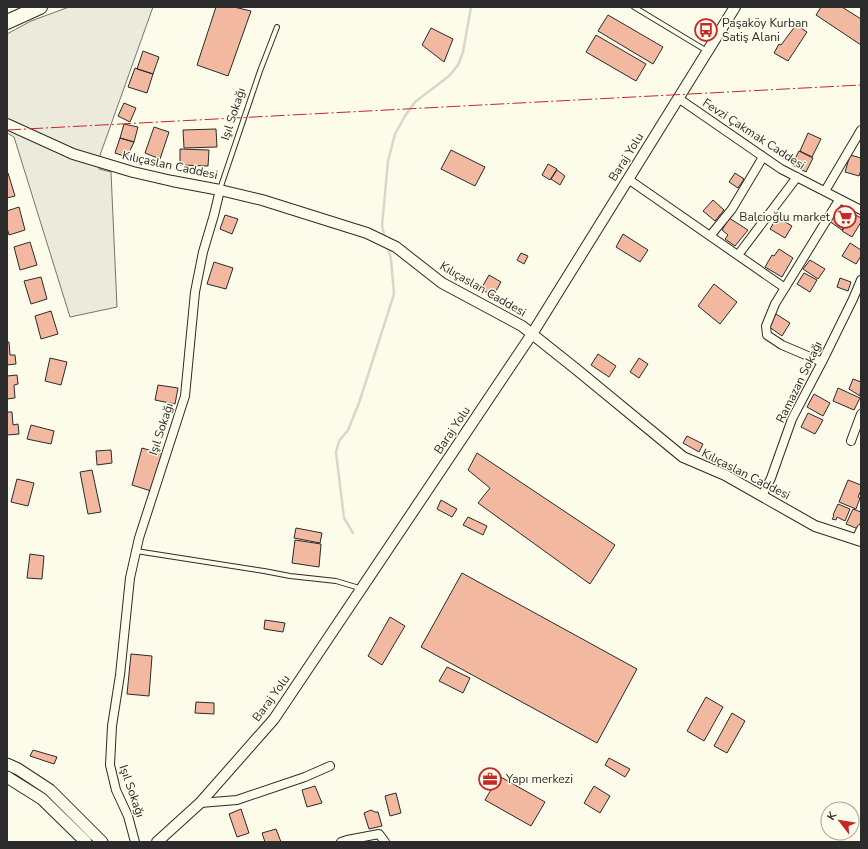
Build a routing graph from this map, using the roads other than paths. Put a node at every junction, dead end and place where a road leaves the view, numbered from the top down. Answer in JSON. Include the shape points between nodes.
{"nodes":[{"id":1,"x":40,"y":7,"type":"edge"},
{"id":2,"x":634,"y":7,"type":"edge"},
{"id":3,"x":735,"y":7,"type":"edge"},
{"id":4,"x":7,"y":22,"type":"edge"},
{"id":5,"x":277,"y":27,"type":"dead end"},
{"id":6,"x":707,"y":51,"type":"junction"},
{"id":7,"x":678,"y":98,"type":"junction"},
{"id":8,"x":7,"y":124,"type":"edge"},
{"id":9,"x":861,"y":130,"type":"edge"},
{"id":10,"x":763,"y":157,"type":"junction"},
{"id":11,"x":797,"y":177,"type":"junction"},
{"id":12,"x":628,"y":179,"type":"junction"},
{"id":13,"x":220,"y":190,"type":"junction"},
{"id":14,"x":825,"y":191,"type":"junction"},
{"id":15,"x":839,"y":200,"type":"junction"},
{"id":16,"x":861,"y":210,"type":"edge"},
{"id":17,"x":710,"y":236,"type":"junction"},
{"id":18,"x":738,"y":255,"type":"junction"},
{"id":19,"x":861,"y":280,"type":"edge"},
{"id":20,"x":785,"y":288,"type":"junction"},
{"id":21,"x":532,"y":334,"type":"junction"},
{"id":22,"x":822,"y":362,"type":"junction"},
{"id":23,"x":861,"y":414,"type":"edge"},
{"id":24,"x":851,"y":441,"type":"dead end"},
{"id":25,"x":762,"y":496,"type":"junction"},
{"id":26,"x":861,"y":529,"type":"edge"},
{"id":27,"x":859,"y":540,"type":"edge"},
{"id":28,"x":136,"y":551,"type":"junction"},
{"id":29,"x":361,"y":590,"type":"junction"},
{"id":30,"x":7,"y":764,"type":"edge"},
{"id":31,"x":330,"y":766,"type":"dead end"},
{"id":32,"x":7,"y":777,"type":"edge"},
{"id":33,"x":200,"y":803,"type":"junction"},
{"id":34,"x":86,"y":842,"type":"edge"},
{"id":35,"x":102,"y":842,"type":"edge"},
{"id":36,"x":135,"y":842,"type":"edge"},
{"id":37,"x":157,"y":842,"type":"edge"},
{"id":38,"x":341,"y":842,"type":"edge"},
{"id":39,"x":385,"y":842,"type":"edge"}],
"edges":[{"from":1,"to":4,"type":"highway"},
{"from":2,"to":6,"type":"lane"},
{"from":3,"to":6,"type":"street","name":"Baraj Yolu"},
{"from":5,"to":13,"type":"lane","name":"Işıl Sokağı"},
{"from":6,"to":7,"type":"street","name":"Baraj Yolu"},
{"from":7,"to":10,"type":"street","name":"Fevzi Çakmak Caddesi"},
{"from":7,"to":12,"type":"street","name":"Baraj Yolu"},
{"from":8,"to":13,"type":"street","name":"Kılıçaslan Caddesi","via":[[73,154],[134,172]]},
{"from":9,"to":14,"type":"street"},
{"from":10,"to":11,"type":"street","name":"Fevzi Çakmak Caddesi"},
{"from":10,"to":17,"type":"street","via":[[732,209]]},
{"from":11,"to":14,"type":"street","name":"Fevzi Çakmak Caddesi"},
{"from":11,"to":18,"type":"street"},
{"from":12,"to":17,"type":"street"},
{"from":12,"to":21,"type":"street","name":"Baraj Yolu"},
{"from":13,"to":21,"type":"street","name":"Kılıçaslan Caddesi","via":[[262,200],[367,233],[396,247],[442,283],[522,326]]},
{"from":13,"to":28,"type":"street","name":"Işıl Sokağı","via":[[195,292],[185,396]]},
{"from":14,"to":15,"type":"street","name":"Fevzi Çakmak Caddesi"},
{"from":15,"to":16,"type":"street","name":"Fevzi Çakmak Caddesi"},
{"from":15,"to":20,"type":"street"},
{"from":17,"to":18,"type":"street"},
{"from":18,"to":20,"type":"street"},
{"from":19,"to":22,"type":"street","name":"Ramazan Sokağı"},
{"from":20,"to":22,"type":"street","via":[[766,326],[767,335],[782,345]]},
{"from":21,"to":25,"type":"street","name":"Kılıçaslan Caddesi","via":[[683,457],[725,475]]},
{"from":21,"to":29,"type":"street","name":"Baraj Yolu"},
{"from":22,"to":25,"type":"street","name":"Ramazan Sokağı","via":[[792,419]]},
{"from":23,"to":24,"type":"street"},
{"from":25,"to":27,"type":"street","name":"Kılıçaslan Caddesi","via":[[815,526]]},
{"from":26,"to":27,"type":"street"},
{"from":28,"to":29,"type":"lane","via":[[336,581]]},
{"from":28,"to":36,"type":"street","name":"Işıl Sokağı","via":[[130,578],[112,726],[110,765],[116,790],[128,816]]},
{"from":29,"to":33,"type":"street","name":"Baraj Yolu","via":[[274,719]]},
{"from":30,"to":35,"type":"main road","via":[[50,790]]},
{"from":31,"to":33,"type":"street","via":[[305,778],[237,800]]},
{"from":32,"to":34,"type":"main road","via":[[42,799]]},
{"from":33,"to":37,"type":"street","name":"Baraj Yolu"},
{"from":38,"to":39,"type":"street","via":[[379,834]]}]}
